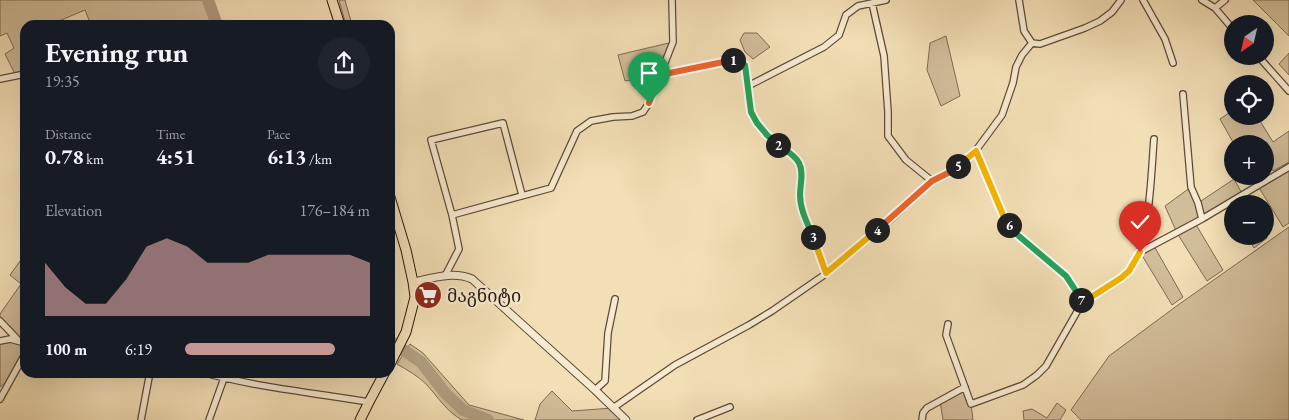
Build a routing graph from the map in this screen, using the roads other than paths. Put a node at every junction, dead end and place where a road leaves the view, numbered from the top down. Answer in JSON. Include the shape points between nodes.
{"nodes":[{"id":1,"x":332,"y":0,"type":"edge"},
{"id":2,"x":672,"y":0,"type":"edge"},
{"id":3,"x":886,"y":0,"type":"edge"},
{"id":4,"x":1019,"y":0,"type":"edge"},
{"id":5,"x":1121,"y":0,"type":"edge"},
{"id":6,"x":1143,"y":0,"type":"edge"},
{"id":7,"x":1202,"y":0,"type":"edge"},
{"id":8,"x":1226,"y":0,"type":"edge"},
{"id":9,"x":872,"y":3,"type":"junction"},
{"id":10,"x":1215,"y":8,"type":"junction"},
{"id":11,"x":1224,"y":19,"type":"edge"},
{"id":12,"x":338,"y":20,"type":"edge"},
{"id":13,"x":1032,"y":43,"type":"junction"},
{"id":14,"x":1173,"y":63,"type":"dead end"},
{"id":15,"x":1266,"y":65,"type":"edge"},
{"id":16,"x":20,"y":75,"type":"edge"},
{"id":17,"x":660,"y":75,"type":"junction"},
{"id":18,"x":0,"y":78,"type":"edge"},
{"id":19,"x":748,"y":86,"type":"junction"},
{"id":20,"x":1289,"y":91,"type":"edge"},
{"id":21,"x":1183,"y":94,"type":"dead end"},
{"id":22,"x":1154,"y":139,"type":"dead end"},
{"id":23,"x":976,"y":151,"type":"junction"},
{"id":24,"x":1289,"y":167,"type":"edge"},
{"id":25,"x":932,"y":181,"type":"junction"},
{"id":26,"x":522,"y":195,"type":"junction"},
{"id":27,"x":395,"y":214,"type":"edge"},
{"id":28,"x":452,"y":215,"type":"junction"},
{"id":29,"x":1202,"y":219,"type":"junction"},
{"id":30,"x":1140,"y":252,"type":"junction"},
{"id":31,"x":826,"y":273,"type":"junction"},
{"id":32,"x":445,"y":276,"type":"junction"},
{"id":33,"x":414,"y":282,"type":"junction"},
{"id":34,"x":615,"y":299,"type":"dead end"},
{"id":35,"x":1082,"y":303,"type":"junction"},
{"id":36,"x":0,"y":320,"type":"edge"},
{"id":37,"x":948,"y":324,"type":"dead end"},
{"id":38,"x":0,"y":340,"type":"edge"},
{"id":39,"x":20,"y":340,"type":"edge"},
{"id":40,"x":20,"y":342,"type":"edge"},
{"id":41,"x":395,"y":353,"type":"edge"},
{"id":42,"x":20,"y":363,"type":"edge"},
{"id":43,"x":149,"y":378,"type":"edge"},
{"id":44,"x":224,"y":378,"type":"joint"},
{"id":45,"x":382,"y":378,"type":"edge"},
{"id":46,"x":965,"y":387,"type":"junction"},
{"id":47,"x":595,"y":390,"type":"junction"},
{"id":48,"x":0,"y":399,"type":"edge"},
{"id":49,"x":369,"y":402,"type":"junction"},
{"id":50,"x":730,"y":407,"type":"dead end"},
{"id":51,"x":613,"y":408,"type":"junction"},
{"id":52,"x":141,"y":420,"type":"edge"},
{"id":53,"x":209,"y":420,"type":"edge"},
{"id":54,"x":360,"y":420,"type":"edge"},
{"id":55,"x":626,"y":420,"type":"edge"},
{"id":56,"x":697,"y":420,"type":"edge"},
{"id":57,"x":922,"y":420,"type":"edge"}],
"edges":[{"from":1,"to":12,"type":"highway"},
{"from":2,"to":17,"type":"street","via":[[673,42]]},
{"from":3,"to":9,"type":"street"},
{"from":4,"to":13,"type":"street","via":[[1024,31]]},
{"from":5,"to":13,"type":"street","via":[[1100,21],[1040,44]]},
{"from":6,"to":14,"type":"street","via":[[1165,39]]},
{"from":7,"to":10,"type":"street"},
{"from":8,"to":10,"type":"street"},
{"from":9,"to":19,"type":"street","via":[[858,6],[846,15],[839,35],[824,47]]},
{"from":9,"to":25,"type":"street","via":[[884,56],[888,136],[906,160]]},
{"from":10,"to":11,"type":"street"},
{"from":13,"to":23,"type":"street","via":[[1016,67],[1002,115]]},
{"from":15,"to":20,"type":"street"},
{"from":16,"to":18,"type":"street"},
{"from":17,"to":19,"type":"street","via":[[736,59],[745,65]]},
{"from":17,"to":26,"type":"street","via":[[643,112],[591,121],[577,131],[551,188]]},
{"from":19,"to":31,"type":"street","via":[[751,112],[757,123],[800,164],[800,196],[804,214]]},
{"from":21,"to":29,"type":"street","via":[[1191,187]]},
{"from":22,"to":30,"type":"street","via":[[1148,210]]},
{"from":23,"to":25,"type":"street","via":[[950,172]]},
{"from":23,"to":35,"type":"street","via":[[1006,222],[1066,276]]},
{"from":24,"to":29,"type":"street"},
{"from":25,"to":31,"type":"street"},
{"from":26,"to":28,"type":"street"},
{"from":26,"to":28,"type":"street","via":[[503,123],[431,140]]},
{"from":27,"to":33,"type":"highway"},
{"from":28,"to":32,"type":"street","via":[[459,249]]},
{"from":29,"to":30,"type":"street"},
{"from":30,"to":35,"type":"street","via":[[1125,275]]},
{"from":31,"to":51,"type":"street","via":[[772,311],[675,364]]},
{"from":32,"to":33,"type":"street"},
{"from":32,"to":47,"type":"street","via":[[472,279]]},
{"from":33,"to":41,"type":"highway","via":[[415,297],[406,332]]},
{"from":34,"to":47,"type":"street","via":[[604,381]]},
{"from":35,"to":46,"type":"street","via":[[1046,366],[1030,380],[971,404]]},
{"from":36,"to":39,"type":"street"},
{"from":37,"to":46,"type":"street","via":[[946,335]]},
{"from":38,"to":40,"type":"street"},
{"from":42,"to":48,"type":"street"},
{"from":43,"to":52,"type":"street"},
{"from":44,"to":49,"type":"street"},
{"from":44,"to":53,"type":"street"},
{"from":45,"to":49,"type":"highway"},
{"from":46,"to":57,"type":"street","via":[[927,408]]},
{"from":47,"to":51,"type":"street"},
{"from":49,"to":54,"type":"highway"},
{"from":50,"to":56,"type":"street"},
{"from":51,"to":55,"type":"street"}]}
